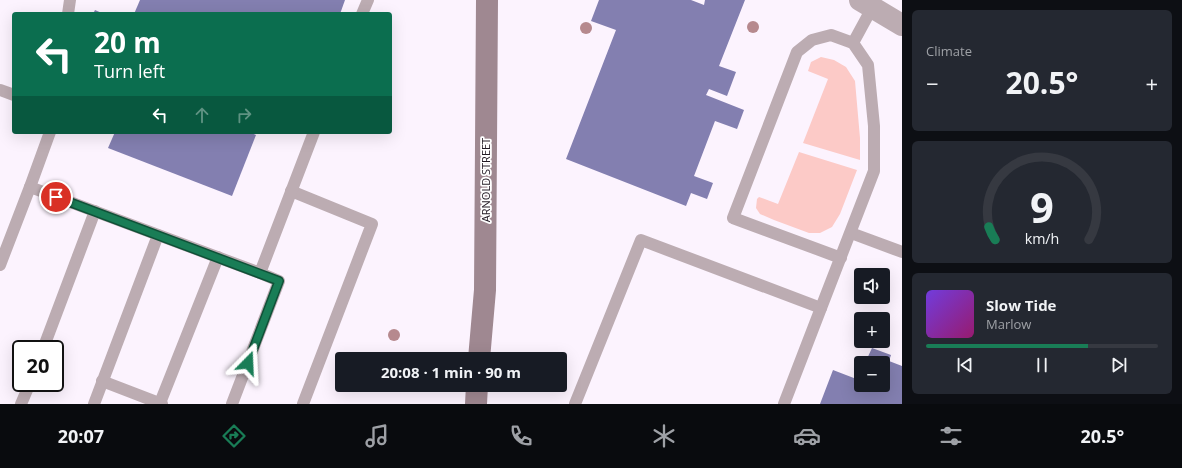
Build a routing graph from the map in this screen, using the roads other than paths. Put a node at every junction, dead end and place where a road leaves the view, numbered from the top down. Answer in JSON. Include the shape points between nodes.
{"nodes":[{"id":1,"x":70,"y":0,"type":"edge"},
{"id":2,"x":368,"y":0,"type":"edge"},
{"id":3,"x":487,"y":0,"type":"edge"},
{"id":4,"x":866,"y":4,"type":"edge"},
{"id":5,"x":68,"y":12,"type":"edge"},
{"id":6,"x":363,"y":12,"type":"edge"},
{"id":7,"x":902,"y":25,"type":"edge"},
{"id":8,"x":853,"y":43,"type":"junction"},
{"id":9,"x":0,"y":90,"type":"edge"},
{"id":10,"x":12,"y":94,"type":"edge"},
{"id":11,"x":49,"y":134,"type":"edge"},
{"id":12,"x":313,"y":134,"type":"edge"},
{"id":13,"x":30,"y":187,"type":"junction"},
{"id":14,"x":291,"y":191,"type":"junction"},
{"id":15,"x":95,"y":212,"type":"junction"},
{"id":16,"x":851,"y":232,"type":"junction"},
{"id":17,"x":158,"y":235,"type":"junction"},
{"id":18,"x":902,"y":252,"type":"edge"},
{"id":19,"x":218,"y":257,"type":"junction"},
{"id":20,"x":841,"y":258,"type":"junction"},
{"id":21,"x":0,"y":265,"type":"edge"},
{"id":22,"x":260,"y":273,"type":"junction"},
{"id":23,"x":822,"y":308,"type":"junction"},
{"id":24,"x":46,"y":340,"type":"edge"},
{"id":25,"x":480,"y":352,"type":"edge"},
{"id":26,"x":102,"y":381,"type":"junction"},
{"id":27,"x":27,"y":392,"type":"edge"},
{"id":28,"x":477,"y":392,"type":"edge"},
{"id":29,"x":22,"y":404,"type":"edge"},
{"id":30,"x":94,"y":404,"type":"edge"},
{"id":31,"x":161,"y":404,"type":"edge"},
{"id":32,"x":232,"y":404,"type":"edge"},
{"id":33,"x":303,"y":404,"type":"edge"},
{"id":34,"x":476,"y":404,"type":"edge"},
{"id":35,"x":575,"y":404,"type":"edge"},
{"id":36,"x":784,"y":404,"type":"edge"}],
"edges":[{"from":1,"to":5,"type":"lane"},
{"from":2,"to":6,"type":"lane"},
{"from":3,"to":25,"type":"main road","name":"ARNOLD STREET","via":[[485,290]]},
{"from":4,"to":7,"type":"street"},
{"from":4,"to":8,"type":"lane"},
{"from":8,"to":16,"type":"lane","via":[[868,65],[874,126],[874,171]]},
{"from":8,"to":20,"type":"lane","via":[[831,35],[812,40],[797,52],[733,218]]},
{"from":9,"to":10,"type":"lane"},
{"from":11,"to":13,"type":"lane"},
{"from":12,"to":14,"type":"lane"},
{"from":13,"to":15,"type":"lane"},
{"from":13,"to":21,"type":"lane"},
{"from":14,"to":22,"type":"lane"},
{"from":14,"to":33,"type":"lane","via":[[372,224]]},
{"from":15,"to":17,"type":"lane"},
{"from":15,"to":24,"type":"lane"},
{"from":16,"to":18,"type":"lane"},
{"from":16,"to":20,"type":"lane"},
{"from":17,"to":19,"type":"lane"},
{"from":17,"to":26,"type":"lane"},
{"from":19,"to":22,"type":"lane"},
{"from":19,"to":31,"type":"lane"},
{"from":20,"to":23,"type":"lane"},
{"from":22,"to":32,"type":"lane","via":[[279,281]]},
{"from":23,"to":35,"type":"lane","via":[[641,240]]},
{"from":23,"to":36,"type":"lane"},
{"from":26,"to":30,"type":"lane"},
{"from":26,"to":31,"type":"lane"},
{"from":27,"to":29,"type":"lane"},
{"from":28,"to":34,"type":"main road"}]}
